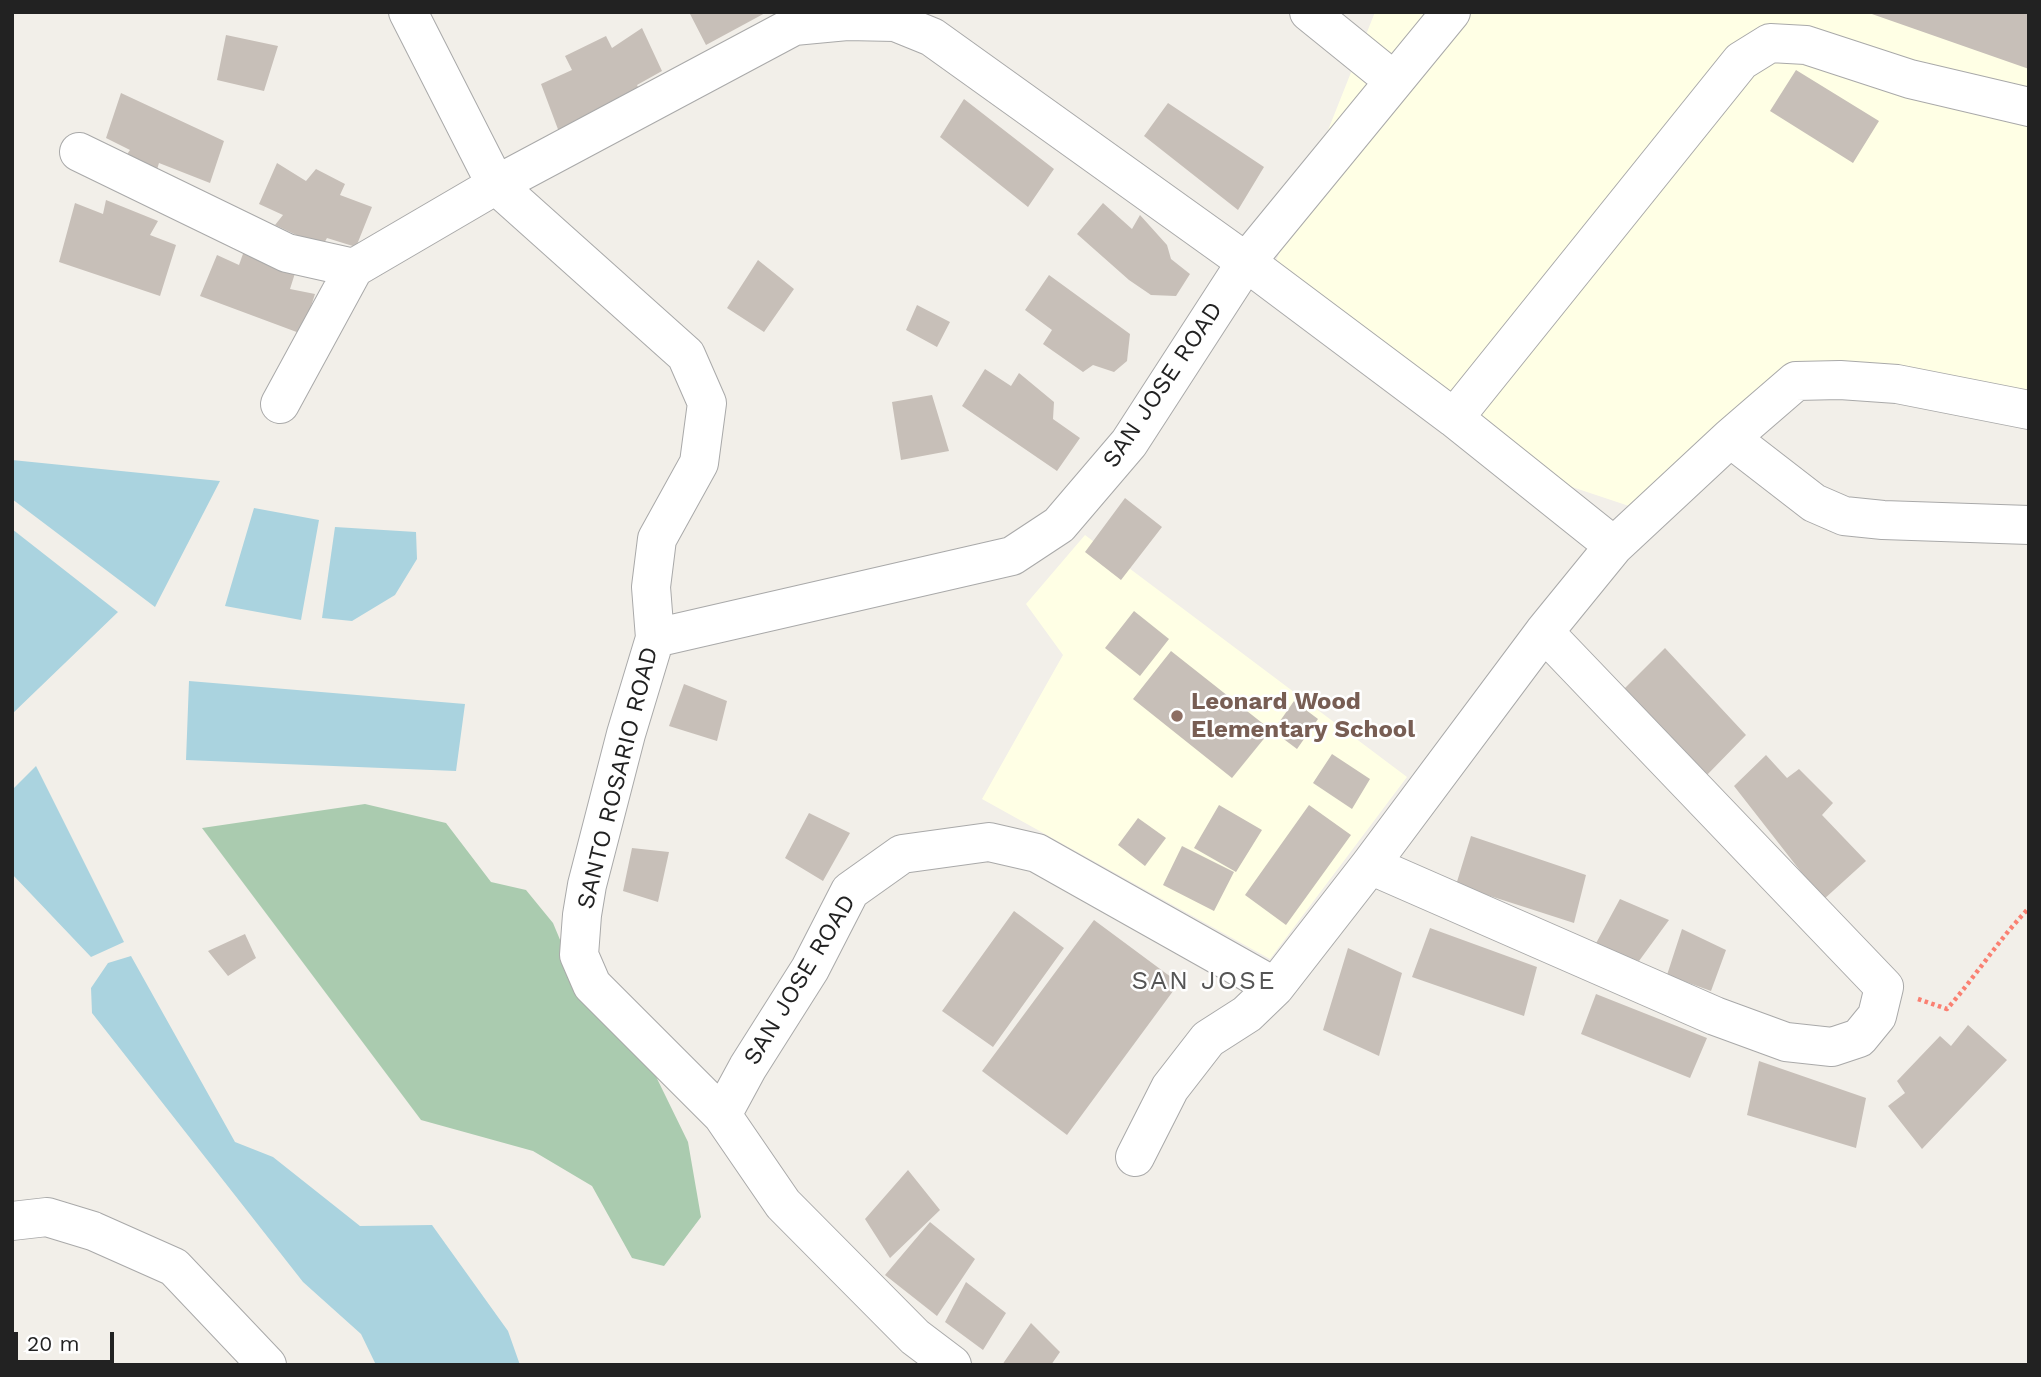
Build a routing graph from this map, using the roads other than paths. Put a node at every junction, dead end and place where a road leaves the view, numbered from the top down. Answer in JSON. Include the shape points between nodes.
{"nodes":[{"id":1,"x":408,"y":12,"type":"edge"},
{"id":2,"x":1309,"y":12,"type":"edge"},
{"id":3,"x":1451,"y":12,"type":"edge"},
{"id":4,"x":937,"y":25,"type":"edge"},
{"id":5,"x":1393,"y":80,"type":"junction"},
{"id":6,"x":2029,"y":107,"type":"edge"},
{"id":7,"x":79,"y":152,"type":"dead end"},
{"id":8,"x":496,"y":185,"type":"junction"},
{"id":9,"x":1245,"y":262,"type":"junction"},
{"id":10,"x":354,"y":268,"type":"junction"},
{"id":11,"x":280,"y":404,"type":"dead end"},
{"id":12,"x":2029,"y":411,"type":"edge"},
{"id":13,"x":1454,"y":418,"type":"junction"},
{"id":14,"x":1730,"y":439,"type":"junction"},
{"id":15,"x":2029,"y":526,"type":"edge"},
{"id":16,"x":1614,"y":546,"type":"junction"},
{"id":17,"x":1544,"y":632,"type":"junction"},
{"id":18,"x":654,"y":638,"type":"junction"},
{"id":19,"x":1370,"y":865,"type":"junction"},
{"id":20,"x":1275,"y":987,"type":"junction"},
{"id":21,"x":722,"y":1115,"type":"junction"},
{"id":22,"x":1135,"y":1157,"type":"dead end"},
{"id":23,"x":12,"y":1221,"type":"edge"},
{"id":24,"x":267,"y":1365,"type":"edge"},
{"id":25,"x":953,"y":1365,"type":"edge"}],
"edges":[{"from":1,"to":8,"type":"street"},
{"from":2,"to":5,"type":"street"},
{"from":3,"to":5,"type":"street","name":"SAN JOSE ROAD"},
{"from":4,"to":8,"type":"street","via":[[847,21],[794,26]]},
{"from":4,"to":9,"type":"street"},
{"from":5,"to":9,"type":"street","name":"SAN JOSE ROAD"},
{"from":6,"to":13,"type":"street","via":[[1910,79],[1806,45],[1770,43],[1741,61]]},
{"from":7,"to":10,"type":"street","via":[[287,253]]},
{"from":8,"to":10,"type":"street"},
{"from":8,"to":18,"type":"street","name":"SANTO ROSARIO ROAD","via":[[686,355],[707,403],[699,463],[657,539],[651,587]]},
{"from":9,"to":13,"type":"street"},
{"from":9,"to":18,"type":"street","name":"SAN JOSE ROAD","via":[[1129,443],[1059,525],[1012,556]]},
{"from":10,"to":11,"type":"street"},
{"from":12,"to":14,"type":"street","via":[[1898,384],[1796,381]]},
{"from":13,"to":16,"type":"street"},
{"from":14,"to":15,"type":"street","via":[[1814,503],[1844,516]]},
{"from":14,"to":16,"type":"street"},
{"from":16,"to":17,"type":"street"},
{"from":17,"to":19,"type":"street"},
{"from":17,"to":19,"type":"street","via":[[1884,987],[1877,1016],[1859,1038],[1832,1047],[1786,1042],[1715,1016]]},
{"from":18,"to":21,"type":"street","name":"SANTO ROSARIO ROAD","via":[[587,885],[579,955],[592,985]]},
{"from":19,"to":20,"type":"street"},
{"from":20,"to":21,"type":"street","name":"SAN JOSE ROAD","via":[[1037,853],[989,842],[902,855],[850,891],[810,969]]},
{"from":20,"to":22,"type":"street","via":[[1247,1014],[1208,1039],[1170,1088]]},
{"from":21,"to":25,"type":"street","name":"SANTO ROSARIO ROAD","via":[[783,1204],[915,1337]]},
{"from":23,"to":24,"type":"street","via":[[47,1217],[93,1231],[174,1267]]}]}
